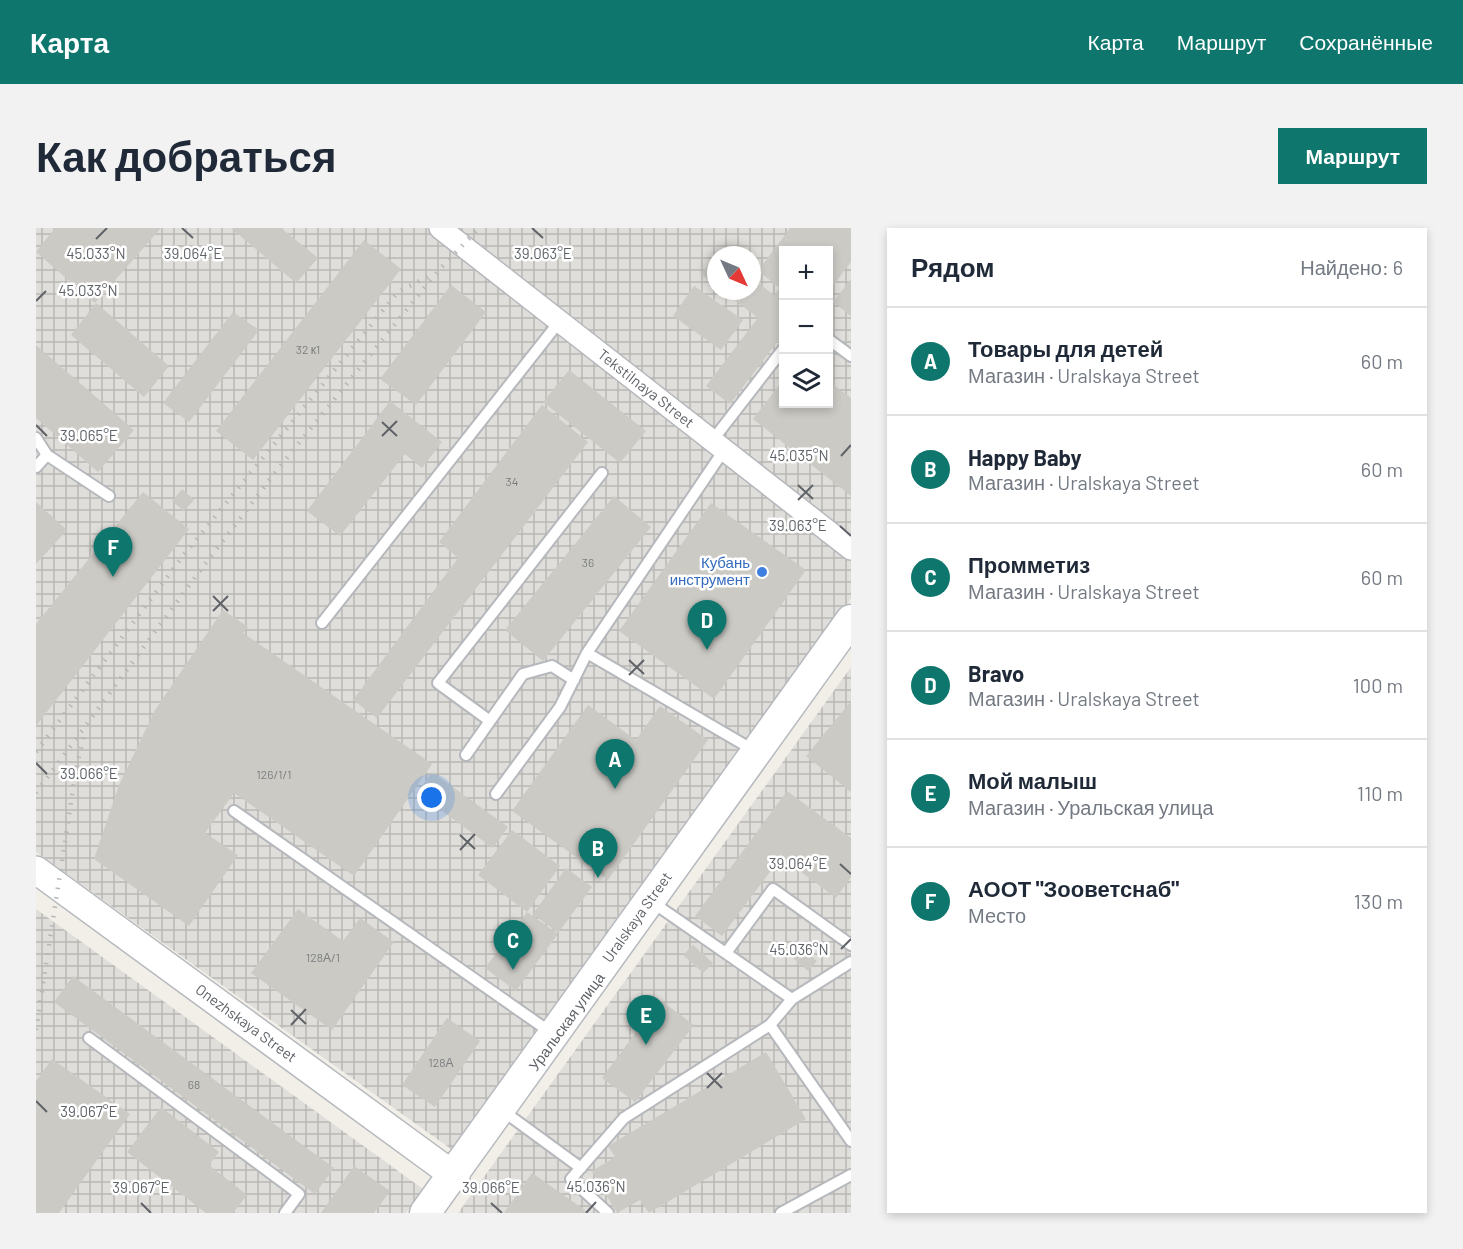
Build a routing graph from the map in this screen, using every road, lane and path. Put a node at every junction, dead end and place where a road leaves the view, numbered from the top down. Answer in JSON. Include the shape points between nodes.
{"nodes":[{"id":1,"x":440,"y":228,"type":"edge"},
{"id":2,"x":559,"y":322,"type":"junction"},
{"id":3,"x":833,"y":343,"type":"edge"},
{"id":4,"x":779,"y":354,"type":"edge"},
{"id":5,"x":851,"y":356,"type":"edge"},
{"id":6,"x":36,"y":438,"type":"edge"},
{"id":7,"x":718,"y":445,"type":"junction"},
{"id":8,"x":47,"y":455,"type":"junction"},
{"id":9,"x":36,"y":467,"type":"edge"},
{"id":10,"x":602,"y":473,"type":"dead end"},
{"id":11,"x":109,"y":496,"type":"dead end"},
{"id":12,"x":851,"y":549,"type":"edge"},
{"id":13,"x":851,"y":620,"type":"edge"},
{"id":14,"x":322,"y":623,"type":"dead end"},
{"id":15,"x":851,"y":628,"type":"edge"},
{"id":16,"x":588,"y":653,"type":"junction"},
{"id":17,"x":574,"y":680,"type":"junction"},
{"id":18,"x":490,"y":721,"type":"junction"},
{"id":19,"x":756,"y":752,"type":"junction"},
{"id":20,"x":466,"y":755,"type":"dead end"},
{"id":21,"x":496,"y":794,"type":"dead end"},
{"id":22,"x":234,"y":811,"type":"dead end"},
{"id":23,"x":36,"y":870,"type":"edge"},
{"id":24,"x":651,"y":902,"type":"junction"},
{"id":25,"x":851,"y":945,"type":"edge"},
{"id":26,"x":726,"y":953,"type":"junction"},
{"id":27,"x":851,"y":962,"type":"edge"},
{"id":28,"x":792,"y":999,"type":"junction"},
{"id":29,"x":770,"y":1025,"type":"junction"},
{"id":30,"x":553,"y":1034,"type":"junction"},
{"id":31,"x":89,"y":1038,"type":"dead end"},
{"id":32,"x":503,"y":1111,"type":"junction"},
{"id":33,"x":851,"y":1141,"type":"edge"},
{"id":34,"x":580,"y":1168,"type":"junction"},
{"id":35,"x":851,"y":1175,"type":"edge"},
{"id":36,"x":454,"y":1176,"type":"junction"},
{"id":37,"x":285,"y":1213,"type":"edge"},
{"id":38,"x":424,"y":1213,"type":"edge"},
{"id":39,"x":430,"y":1213,"type":"edge"},
{"id":40,"x":608,"y":1213,"type":"edge"},
{"id":41,"x":781,"y":1213,"type":"edge"}],
"edges":[{"from":1,"to":2,"type":"street","name":"Tekstilnaya Street"},
{"from":2,"to":7,"type":"street","name":"Tekstilnaya Street"},
{"from":2,"to":14,"type":"lane"},
{"from":3,"to":5,"type":"lane"},
{"from":4,"to":7,"type":"lane"},
{"from":6,"to":8,"type":"lane"},
{"from":7,"to":12,"type":"street","name":"Tekstilnaya Street"},
{"from":7,"to":16,"type":"lane"},
{"from":8,"to":9,"type":"lane"},
{"from":8,"to":11,"type":"lane"},
{"from":10,"to":18,"type":"lane","via":[[438,683]]},
{"from":13,"to":19,"type":"main road","name":"Uralskaya Street"},
{"from":15,"to":24,"type":"main road","name":"Уральская улица"},
{"from":16,"to":17,"type":"lane"},
{"from":16,"to":19,"type":"lane"},
{"from":17,"to":18,"type":"lane","via":[[552,666],[523,674]]},
{"from":17,"to":21,"type":"lane","via":[[560,707]]},
{"from":18,"to":20,"type":"lane"},
{"from":19,"to":24,"type":"main road","name":"Uralskaya Street"},
{"from":22,"to":30,"type":"lane"},
{"from":23,"to":36,"type":"street","name":"Onezhskaya Street"},
{"from":24,"to":26,"type":"lane"},
{"from":24,"to":30,"type":"main road","name":"Uralskaya Street"},
{"from":24,"to":32,"type":"main road","name":"Уральская улица"},
{"from":25,"to":26,"type":"lane","via":[[773,889]]},
{"from":26,"to":28,"type":"lane"},
{"from":27,"to":28,"type":"lane"},
{"from":28,"to":29,"type":"lane"},
{"from":29,"to":33,"type":"lane"},
{"from":29,"to":34,"type":"lane","via":[[624,1118]]},
{"from":30,"to":36,"type":"main road","name":"Uralskaya Street"},
{"from":31,"to":37,"type":"lane","via":[[298,1194]]},
{"from":32,"to":34,"type":"lane"},
{"from":32,"to":36,"type":"main road","name":"Уральская улица"},
{"from":34,"to":40,"type":"lane","via":[[571,1179]]},
{"from":35,"to":41,"type":"lane"},
{"from":36,"to":38,"type":"main road","name":"Uralskaya Street"},
{"from":36,"to":39,"type":"main road","name":"Уральская улица"}]}
